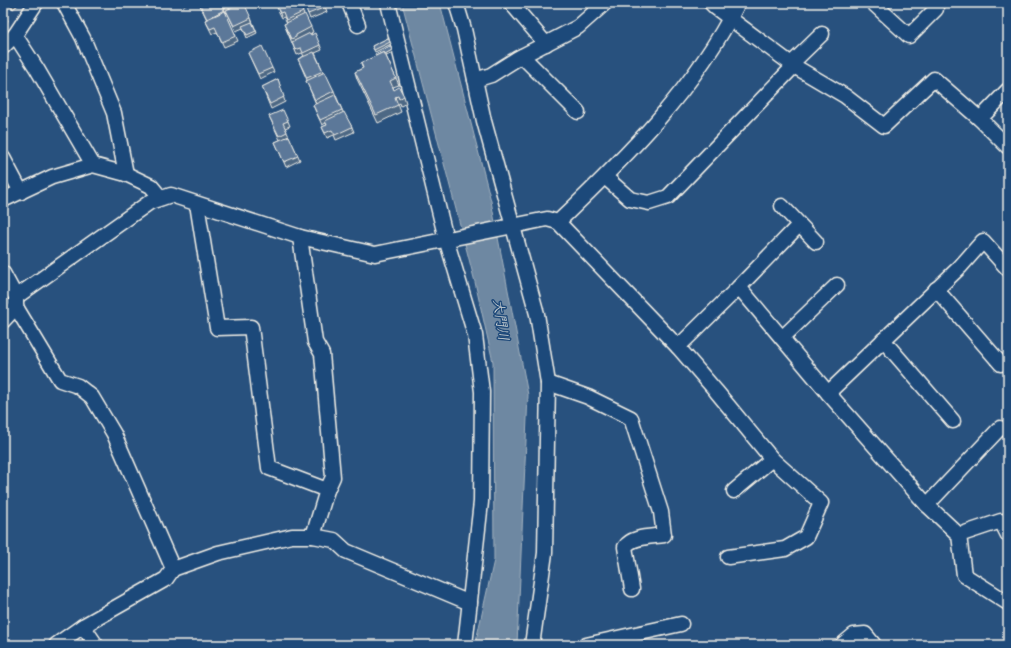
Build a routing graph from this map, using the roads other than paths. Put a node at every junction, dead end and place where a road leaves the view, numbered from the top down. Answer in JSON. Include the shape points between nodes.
{"nodes":[{"id":1,"x":36,"y":3,"type":"edge"},
{"id":2,"x":64,"y":3,"type":"edge"},
{"id":3,"x":349,"y":3,"type":"edge"},
{"id":4,"x":388,"y":3,"type":"edge"},
{"id":5,"x":456,"y":3,"type":"edge"},
{"id":6,"x":511,"y":3,"type":"edge"},
{"id":7,"x":605,"y":3,"type":"edge"},
{"id":8,"x":711,"y":3,"type":"edge"},
{"id":9,"x":738,"y":3,"type":"edge"},
{"id":10,"x":872,"y":3,"type":"edge"},
{"id":11,"x":936,"y":9,"type":"dead end"},
{"id":12,"x":730,"y":19,"type":"junction"},
{"id":13,"x":358,"y":25,"type":"dead end"},
{"id":14,"x":822,"y":34,"type":"dead end"},
{"id":15,"x":14,"y":35,"type":"junction"},
{"id":16,"x":546,"y":44,"type":"junction"},
{"id":17,"x":3,"y":47,"type":"edge"},
{"id":18,"x":522,"y":56,"type":"junction"},
{"id":19,"x":793,"y":65,"type":"junction"},
{"id":20,"x":475,"y":80,"type":"junction"},
{"id":21,"x":1008,"y":90,"type":"edge"},
{"id":22,"x":578,"y":112,"type":"dead end"},
{"id":23,"x":980,"y":119,"type":"junction"},
{"id":24,"x":1008,"y":147,"type":"edge"},
{"id":25,"x":3,"y":158,"type":"edge"},
{"id":26,"x":93,"y":165,"type":"junction"},
{"id":27,"x":126,"y":174,"type":"junction"},
{"id":28,"x":604,"y":177,"type":"junction"},
{"id":29,"x":21,"y":192,"type":"junction"},
{"id":30,"x":161,"y":198,"type":"junction"},
{"id":31,"x":3,"y":200,"type":"edge"},
{"id":32,"x":197,"y":204,"type":"junction"},
{"id":33,"x":782,"y":206,"type":"dead end"},
{"id":34,"x":558,"y":222,"type":"junction"},
{"id":35,"x":800,"y":225,"type":"junction"},
{"id":36,"x":510,"y":227,"type":"junction"},
{"id":37,"x":300,"y":237,"type":"junction"},
{"id":38,"x":449,"y":238,"type":"junction"},
{"id":39,"x":816,"y":242,"type":"dead end"},
{"id":40,"x":1008,"y":269,"type":"edge"},
{"id":41,"x":3,"y":273,"type":"edge"},
{"id":42,"x":837,"y":285,"type":"dead end"},
{"id":43,"x":739,"y":287,"type":"junction"},
{"id":44,"x":936,"y":289,"type":"junction"},
{"id":45,"x":16,"y":302,"type":"junction"},
{"id":46,"x":3,"y":321,"type":"edge"},
{"id":47,"x":782,"y":338,"type":"junction"},
{"id":48,"x":883,"y":340,"type":"junction"},
{"id":49,"x":678,"y":347,"type":"junction"},
{"id":50,"x":1001,"y":364,"type":"dead end"},
{"id":51,"x":548,"y":383,"type":"junction"},
{"id":52,"x":828,"y":393,"type":"junction"},
{"id":53,"x":953,"y":421,"type":"dead end"},
{"id":54,"x":1005,"y":427,"type":"edge"},
{"id":55,"x":772,"y":459,"type":"junction"},
{"id":56,"x":327,"y":490,"type":"junction"},
{"id":57,"x":734,"y":490,"type":"dead end"},
{"id":58,"x":927,"y":505,"type":"junction"},
{"id":59,"x":1006,"y":526,"type":"edge"},
{"id":60,"x":959,"y":535,"type":"junction"},
{"id":61,"x":313,"y":536,"type":"junction"},
{"id":62,"x":728,"y":557,"type":"dead end"},
{"id":63,"x":173,"y":569,"type":"junction"},
{"id":64,"x":632,"y":589,"type":"dead end"},
{"id":65,"x":470,"y":603,"type":"junction"},
{"id":66,"x":1008,"y":603,"type":"edge"},
{"id":67,"x":681,"y":624,"type":"dead end"},
{"id":68,"x":83,"y":626,"type":"junction"},
{"id":69,"x":56,"y":645,"type":"edge"},
{"id":70,"x":96,"y":645,"type":"edge"},
{"id":71,"x":465,"y":645,"type":"edge"},
{"id":72,"x":532,"y":645,"type":"edge"},
{"id":73,"x":586,"y":645,"type":"edge"},
{"id":74,"x":842,"y":645,"type":"edge"},
{"id":75,"x":874,"y":645,"type":"edge"}],
"edges":[{"from":1,"to":15,"type":"street"},
{"from":2,"to":27,"type":"street","via":[[83,38],[114,112]]},
{"from":3,"to":13,"type":"street"},
{"from":4,"to":38,"type":"street"},
{"from":5,"to":20,"type":"street"},
{"from":6,"to":16,"type":"street"},
{"from":7,"to":16,"type":"street","via":[[578,28]]},
{"from":8,"to":12,"type":"street"},
{"from":9,"to":12,"type":"street"},
{"from":10,"to":11,"type":"street","via":[[909,36]]},
{"from":12,"to":19,"type":"street"},
{"from":12,"to":28,"type":"street","via":[[699,69],[652,127]]},
{"from":14,"to":19,"type":"street"},
{"from":15,"to":17,"type":"street"},
{"from":15,"to":26,"type":"street"},
{"from":16,"to":18,"type":"street"},
{"from":18,"to":20,"type":"street","via":[[491,75]]},
{"from":18,"to":22,"type":"street"},
{"from":19,"to":23,"type":"street","via":[[845,96],[884,126],[934,79]]},
{"from":19,"to":28,"type":"street","via":[[668,197],[649,203],[630,199]]},
{"from":20,"to":36,"type":"street"},
{"from":21,"to":23,"type":"street"},
{"from":23,"to":24,"type":"street"},
{"from":25,"to":29,"type":"street"},
{"from":26,"to":27,"type":"street"},
{"from":26,"to":29,"type":"street","via":[[52,176]]},
{"from":27,"to":30,"type":"street","via":[[151,186]]},
{"from":28,"to":34,"type":"street"},
{"from":29,"to":31,"type":"street"},
{"from":30,"to":32,"type":"street","via":[[171,195]]},
{"from":30,"to":45,"type":"street","via":[[150,202]]},
{"from":32,"to":37,"type":"street"},
{"from":32,"to":56,"type":"street","via":[[217,328],[250,327],[269,468]]},
{"from":33,"to":35,"type":"street"},
{"from":34,"to":36,"type":"street","via":[[547,219]]},
{"from":34,"to":49,"type":"street"},
{"from":35,"to":39,"type":"street"},
{"from":35,"to":43,"type":"street"},
{"from":36,"to":38,"type":"street"},
{"from":36,"to":51,"type":"street","via":[[537,314]]},
{"from":37,"to":38,"type":"street","via":[[375,254]]},
{"from":37,"to":56,"type":"street","via":[[315,342],[322,354],[333,477]]},
{"from":38,"to":65,"type":"street","via":[[475,334],[482,392],[481,502]]},
{"from":40,"to":44,"type":"street","via":[[983,241]]},
{"from":41,"to":45,"type":"street"},
{"from":42,"to":47,"type":"street"},
{"from":43,"to":47,"type":"street"},
{"from":43,"to":49,"type":"street"},
{"from":44,"to":48,"type":"street"},
{"from":44,"to":50,"type":"street"},
{"from":45,"to":46,"type":"street"},
{"from":45,"to":63,"type":"street","via":[[60,380],[78,386],[92,397],[114,434]]},
{"from":47,"to":52,"type":"street"},
{"from":48,"to":52,"type":"street"},
{"from":48,"to":53,"type":"street"},
{"from":49,"to":55,"type":"street"},
{"from":51,"to":64,"type":"street","via":[[588,397],[631,418],[661,512],[664,535],[636,539],[628,542],[625,547]]},
{"from":51,"to":72,"type":"street","via":[[545,553]]},
{"from":52,"to":58,"type":"street"},
{"from":54,"to":58,"type":"street"},
{"from":55,"to":57,"type":"street"},
{"from":55,"to":62,"type":"street","via":[[821,503],[806,537],[785,549]]},
{"from":56,"to":61,"type":"street"},
{"from":58,"to":60,"type":"street"},
{"from":59,"to":60,"type":"street","via":[[1001,521]]},
{"from":60,"to":66,"type":"street","via":[[964,575]]},
{"from":61,"to":63,"type":"street","via":[[292,536],[218,553]]},
{"from":61,"to":65,"type":"street","via":[[334,540],[346,551]]},
{"from":63,"to":68,"type":"street","via":[[166,579]]},
{"from":65,"to":71,"type":"street"},
{"from":67,"to":73,"type":"street"},
{"from":68,"to":69,"type":"street"},
{"from":68,"to":70,"type":"street"},
{"from":74,"to":75,"type":"street","via":[[854,635],[865,634]]}]}
